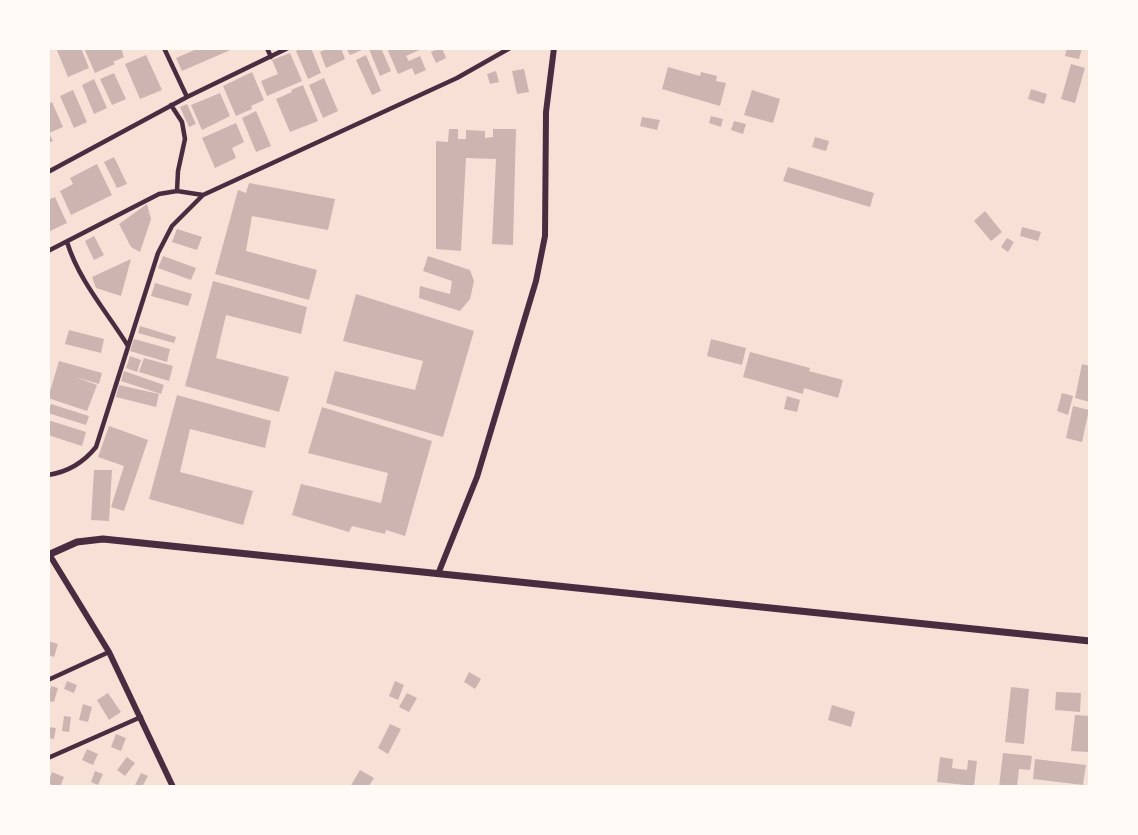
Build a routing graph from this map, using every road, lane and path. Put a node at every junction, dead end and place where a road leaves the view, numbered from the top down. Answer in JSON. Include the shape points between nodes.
{"nodes":[{"id":1,"x":164,"y":48,"type":"edge"},
{"id":2,"x":267,"y":48,"type":"edge"},
{"id":3,"x":288,"y":48,"type":"edge"},
{"id":4,"x":510,"y":48,"type":"edge"},
{"id":5,"x":554,"y":48,"type":"edge"},
{"id":6,"x":271,"y":57,"type":"junction"},
{"id":7,"x":187,"y":97,"type":"junction"},
{"id":8,"x":171,"y":105,"type":"junction"},
{"id":9,"x":49,"y":170,"type":"edge"},
{"id":10,"x":177,"y":190,"type":"junction"},
{"id":11,"x":203,"y":195,"type":"junction"},
{"id":12,"x":67,"y":242,"type":"junction"},
{"id":13,"x":48,"y":251,"type":"edge"},
{"id":14,"x":128,"y":346,"type":"junction"},
{"id":15,"x":48,"y":475,"type":"edge"},
{"id":16,"x":49,"y":555,"type":"edge"},
{"id":17,"x":438,"y":574,"type":"junction"},
{"id":18,"x":1090,"y":641,"type":"edge"},
{"id":19,"x":109,"y":652,"type":"junction"},
{"id":20,"x":48,"y":680,"type":"edge"},
{"id":21,"x":141,"y":717,"type":"junction"},
{"id":22,"x":48,"y":758,"type":"edge"},
{"id":23,"x":173,"y":787,"type":"edge"}],
"edges":[{"from":1,"to":7,"type":"street"},
{"from":2,"to":6,"type":"street"},
{"from":3,"to":6,"type":"street"},
{"from":4,"to":11,"type":"street","via":[[457,78]]},
{"from":5,"to":17,"type":"street","via":[[546,112],[545,236],[536,281],[477,477]]},
{"from":6,"to":7,"type":"street"},
{"from":7,"to":8,"type":"street"},
{"from":8,"to":9,"type":"street"},
{"from":8,"to":10,"type":"street","via":[[182,122],[185,139]]},
{"from":10,"to":11,"type":"street"},
{"from":10,"to":12,"type":"street","via":[[150,197]]},
{"from":11,"to":14,"type":"street","via":[[165,238]]},
{"from":12,"to":13,"type":"street"},
{"from":12,"to":14,"type":"street","via":[[83,279]]},
{"from":14,"to":15,"type":"street","via":[[96,447],[86,459]]},
{"from":16,"to":17,"type":"main road","via":[[77,542],[103,538]]},
{"from":16,"to":19,"type":"street"},
{"from":17,"to":18,"type":"main road"},
{"from":19,"to":20,"type":"street"},
{"from":19,"to":21,"type":"street"},
{"from":21,"to":22,"type":"street"},
{"from":21,"to":23,"type":"street"}]}
